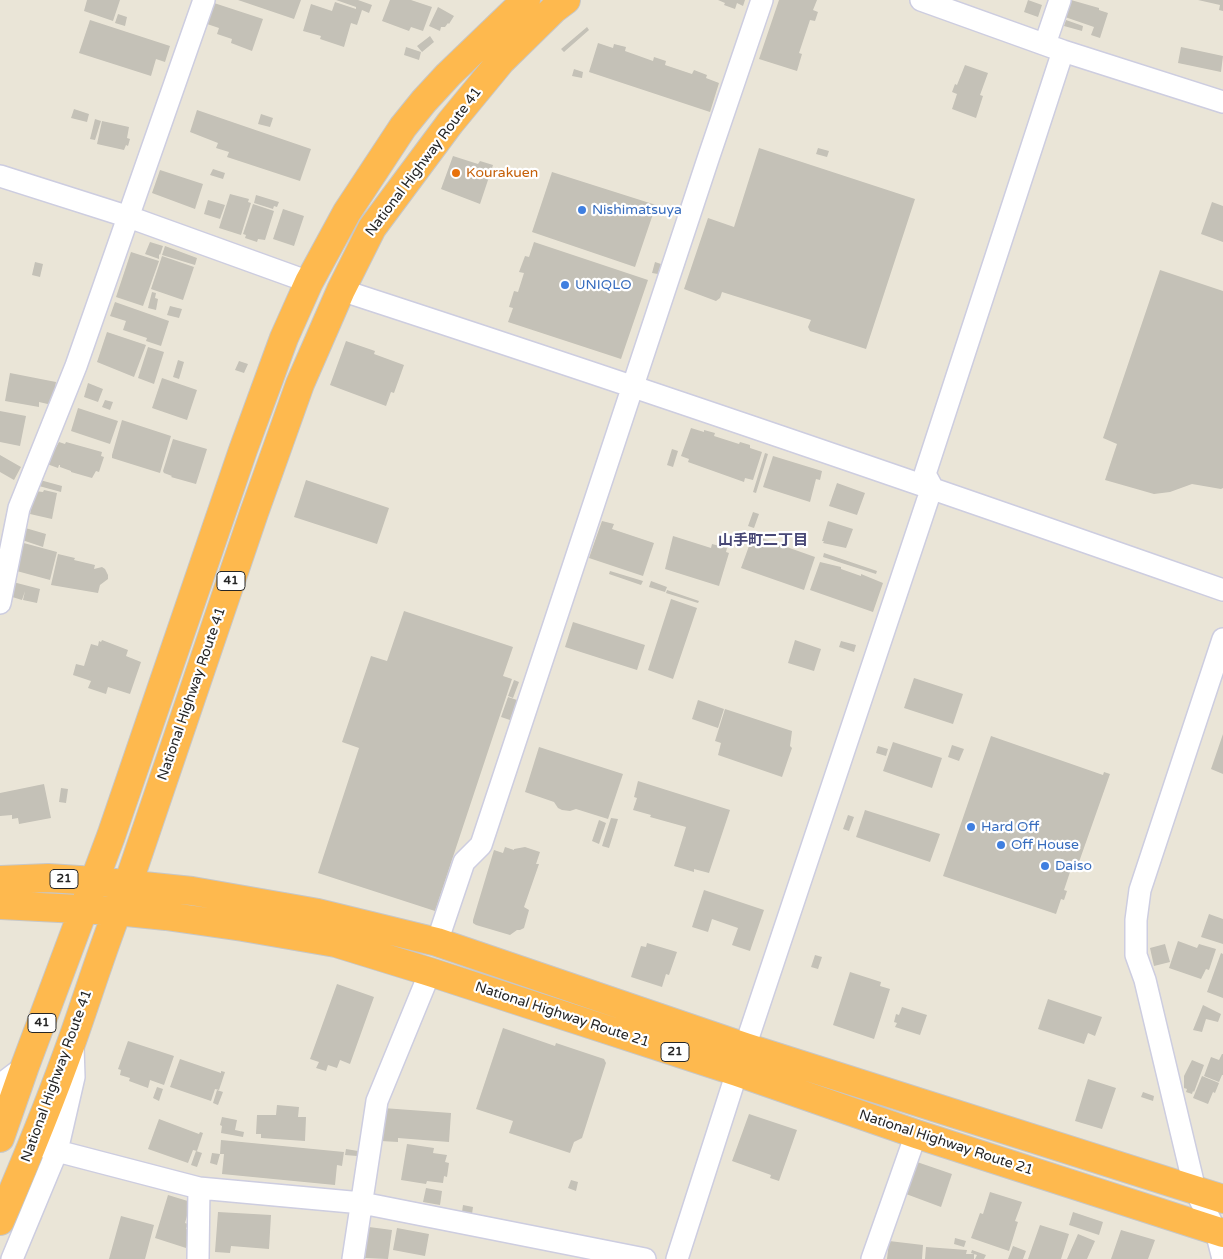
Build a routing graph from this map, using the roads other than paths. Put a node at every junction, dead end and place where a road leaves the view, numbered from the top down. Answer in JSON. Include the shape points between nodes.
{"nodes":[{"id":1,"x":204,"y":0,"type":"edge"},
{"id":2,"x":504,"y":0,"type":"edge"},
{"id":3,"x":526,"y":0,"type":"edge"},
{"id":4,"x":566,"y":0,"type":"edge"},
{"id":5,"x":762,"y":0,"type":"edge"},
{"id":6,"x":921,"y":0,"type":"edge"},
{"id":7,"x":1060,"y":0,"type":"edge"},
{"id":8,"x":956,"y":6,"type":"edge"},
{"id":9,"x":1054,"y":48,"type":"junction"},
{"id":10,"x":472,"y":51,"type":"junction"},
{"id":11,"x":1223,"y":102,"type":"edge"},
{"id":12,"x":0,"y":176,"type":"edge"},
{"id":13,"x":129,"y":217,"type":"junction"},
{"id":14,"x":309,"y":282,"type":"junction"},
{"id":15,"x":341,"y":290,"type":"junction"},
{"id":16,"x":633,"y":386,"type":"junction"},
{"id":17,"x":932,"y":487,"type":"junction"},
{"id":18,"x":1223,"y":590,"type":"edge"},
{"id":19,"x":0,"y":603,"type":"edge"},
{"id":20,"x":1223,"y":639,"type":"edge"},
{"id":21,"x":0,"y":880,"type":"edge"},
{"id":22,"x":96,"y":881,"type":"junction"},
{"id":23,"x":128,"y":884,"type":"junction"},
{"id":24,"x":0,"y":905,"type":"edge"},
{"id":25,"x":85,"y":910,"type":"junction"},
{"id":26,"x":116,"y":911,"type":"junction"},
{"id":27,"x":437,"y":942,"type":"junction"},
{"id":28,"x":430,"y":972,"type":"junction"},
{"id":29,"x":741,"y":1059,"type":"junction"},
{"id":30,"x":25,"y":1066,"type":"junction"},
{"id":31,"x":0,"y":1085,"type":"edge"},
{"id":32,"x":916,"y":1134,"type":"junction"},
{"id":33,"x":0,"y":1138,"type":"edge"},
{"id":34,"x":44,"y":1150,"type":"junction"},
{"id":35,"x":199,"y":1188,"type":"junction"},
{"id":36,"x":1195,"y":1190,"type":"junction"},
{"id":37,"x":1223,"y":1199,"type":"edge"},
{"id":38,"x":362,"y":1203,"type":"junction"},
{"id":39,"x":0,"y":1221,"type":"edge"},
{"id":40,"x":1220,"y":1232,"type":"edge"},
{"id":41,"x":12,"y":1259,"type":"edge"},
{"id":42,"x":198,"y":1259,"type":"edge"},
{"id":43,"x":353,"y":1259,"type":"edge"},
{"id":44,"x":645,"y":1259,"type":"edge"},
{"id":45,"x":677,"y":1259,"type":"edge"},
{"id":46,"x":872,"y":1259,"type":"edge"},
{"id":47,"x":1223,"y":1259,"type":"edge"}],
"edges":[{"from":1,"to":13,"type":"street"},
{"from":2,"to":10,"type":"highway","via":[[487,18]]},
{"from":3,"to":10,"type":"highway","number":"41"},
{"from":4,"to":15,"type":"highway","name":"National Highway Route 41","number":"41","via":[[502,61],[435,142],[372,228]]},
{"from":5,"to":16,"type":"street"},
{"from":6,"to":8,"type":"street"},
{"from":7,"to":9,"type":"street"},
{"from":8,"to":9,"type":"street"},
{"from":9,"to":11,"type":"street"},
{"from":9,"to":17,"type":"street","via":[[925,474]]},
{"from":10,"to":14,"type":"highway","number":"41","via":[[403,126],[347,212]]},
{"from":12,"to":13,"type":"street"},
{"from":13,"to":14,"type":"street"},
{"from":13,"to":19,"type":"street","via":[[76,366],[19,508]]},
{"from":14,"to":22,"type":"highway","number":"41","via":[[284,338],[244,450]]},
{"from":15,"to":16,"type":"street"},
{"from":15,"to":23,"type":"highway","name":"National Highway Route 41","number":"41","via":[[300,384]]},
{"from":16,"to":17,"type":"street"},
{"from":16,"to":27,"type":"street","via":[[480,845],[464,862]]},
{"from":17,"to":18,"type":"street"},
{"from":17,"to":29,"type":"street"},
{"from":20,"to":36,"type":"street","via":[[1140,890],[1136,920],[1136,956],[1145,980]]},
{"from":21,"to":22,"type":"highway","name":"National Highway Route 21","number":"21"},
{"from":22,"to":23,"type":"highway","name":"National Highway Route 21","number":"21"},
{"from":22,"to":25,"type":"highway","number":"41"},
{"from":23,"to":26,"type":"highway","name":"National Highway Route 41","number":"41"},
{"from":23,"to":27,"type":"highway","name":"National Highway Route 21","number":"21","via":[[192,891],[318,913]]},
{"from":24,"to":25,"type":"highway","name":"National Highway Route 21","number":"21"},
{"from":25,"to":26,"type":"highway","name":"National Highway Route 21","number":"21"},
{"from":25,"to":30,"type":"highway","number":"41"},
{"from":26,"to":28,"type":"highway","name":"National Highway Route 21","number":"21","via":[[336,943]]},
{"from":26,"to":34,"type":"highway","name":"National Highway Route 41","number":"41","via":[[73,1038]]},
{"from":27,"to":29,"type":"highway","name":"National Highway Route 21","number":"21"},
{"from":28,"to":29,"type":"highway","name":"National Highway Route 21","number":"21"},
{"from":28,"to":38,"type":"street","via":[[377,1100]]},
{"from":29,"to":32,"type":"highway","name":"National Highway Route 21","number":"21"},
{"from":29,"to":36,"type":"highway","name":"National Highway Route 21","number":"21"},
{"from":29,"to":45,"type":"street"},
{"from":30,"to":31,"type":"street"},
{"from":30,"to":33,"type":"highway","number":"41"},
{"from":32,"to":40,"type":"highway","name":"National Highway Route 21","number":"21"},
{"from":32,"to":46,"type":"street"},
{"from":34,"to":35,"type":"street"},
{"from":34,"to":39,"type":"highway","name":"National Highway Route 41","number":"41"},
{"from":34,"to":41,"type":"street"},
{"from":35,"to":38,"type":"street"},
{"from":35,"to":42,"type":"street"},
{"from":36,"to":37,"type":"highway","name":"National Highway Route 21","number":"21"},
{"from":36,"to":40,"type":"street"},
{"from":38,"to":43,"type":"street"},
{"from":38,"to":44,"type":"street"},
{"from":40,"to":47,"type":"street"}]}
